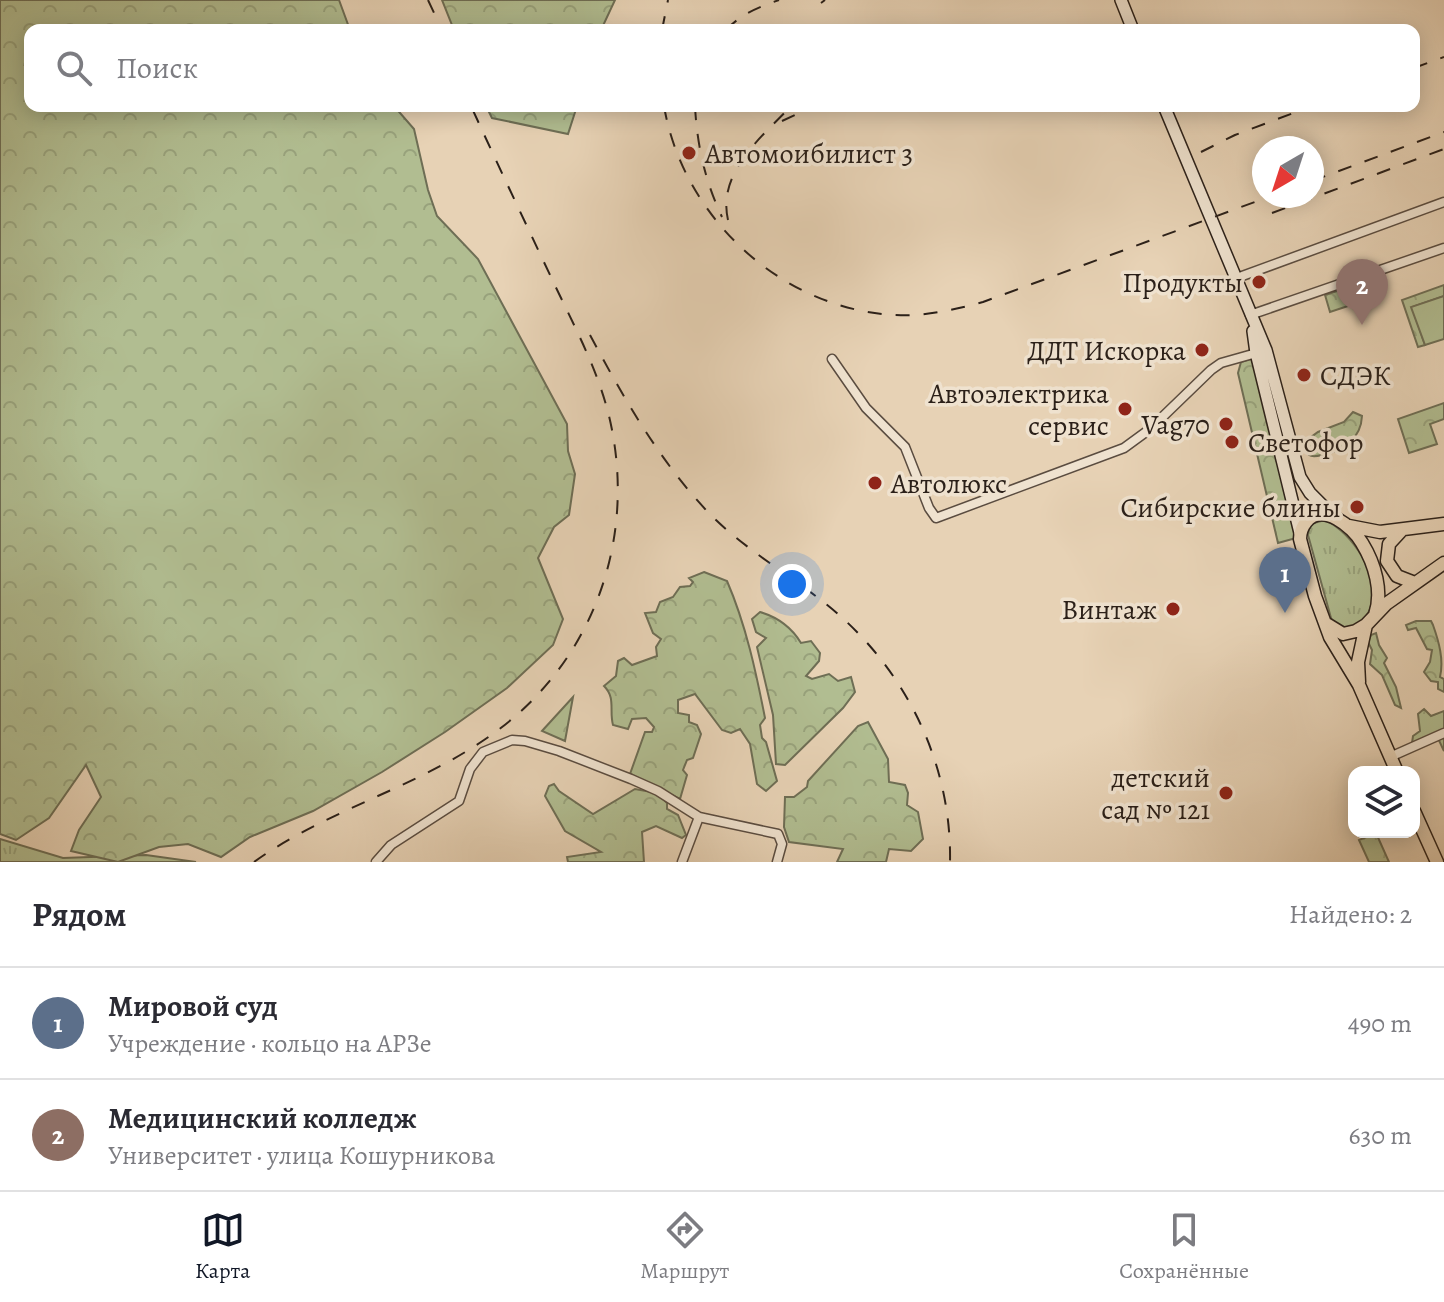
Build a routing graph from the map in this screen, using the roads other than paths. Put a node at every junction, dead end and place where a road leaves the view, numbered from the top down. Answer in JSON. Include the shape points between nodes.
{"nodes":[{"id":1,"x":1121,"y":0,"type":"edge"},
{"id":2,"x":1131,"y":24,"type":"edge"},
{"id":3,"x":1166,"y":112,"type":"edge"},
{"id":4,"x":1444,"y":202,"type":"edge"},
{"id":5,"x":1444,"y":248,"type":"edge"},
{"id":6,"x":1234,"y":279,"type":"junction"},
{"id":7,"x":1251,"y":319,"type":"junction"},
{"id":8,"x":1261,"y":352,"type":"junction"},
{"id":9,"x":832,"y":359,"type":"dead end"},
{"id":10,"x":1333,"y":516,"type":"junction"},
{"id":11,"x":1444,"y":524,"type":"edge"},
{"id":12,"x":1346,"y":525,"type":"junction"},
{"id":13,"x":1401,"y":531,"type":"junction"},
{"id":14,"x":1300,"y":533,"type":"junction"},
{"id":15,"x":1444,"y":563,"type":"edge"},
{"id":16,"x":1415,"y":583,"type":"junction"},
{"id":17,"x":1370,"y":620,"type":"junction"},
{"id":18,"x":1325,"y":623,"type":"junction"},
{"id":19,"x":1359,"y":685,"type":"junction"},
{"id":20,"x":1444,"y":733,"type":"edge"},
{"id":21,"x":1390,"y":757,"type":"junction"},
{"id":22,"x":1394,"y":766,"type":"edge"},
{"id":23,"x":699,"y":817,"type":"junction"},
{"id":24,"x":1420,"y":824,"type":"edge"},
{"id":25,"x":1436,"y":859,"type":"edge"},
{"id":26,"x":376,"y":862,"type":"edge"},
{"id":27,"x":682,"y":862,"type":"edge"},
{"id":28,"x":777,"y":862,"type":"edge"},
{"id":29,"x":1422,"y":862,"type":"edge"}],
"edges":[{"from":1,"to":2,"type":"main road"},
{"from":3,"to":6,"type":"main road"},
{"from":4,"to":6,"type":"street"},
{"from":5,"to":7,"type":"street"},
{"from":6,"to":7,"type":"main road"},
{"from":7,"to":8,"type":"main road"},
{"from":8,"to":9,"type":"street","via":[[1211,370],[1124,448],[936,518],[905,447],[866,408]]},
{"from":8,"to":10,"type":"main road","via":[[1300,477]]},
{"from":8,"to":14,"type":"main road"},
{"from":10,"to":12,"type":"main road"},
{"from":10,"to":14,"type":"main road","via":[[1316,514]]},
{"from":11,"to":13,"type":"main road"},
{"from":12,"to":13,"type":"main road"},
{"from":12,"to":17,"type":"main road","via":[[1362,542],[1373,569],[1379,596]]},
{"from":13,"to":16,"type":"main road","via":[[1391,539],[1387,561],[1397,576]]},
{"from":14,"to":18,"type":"main road"},
{"from":15,"to":16,"type":"main road"},
{"from":16,"to":17,"type":"main road"},
{"from":17,"to":18,"type":"main road","via":[[1343,634]]},
{"from":17,"to":19,"type":"main road","via":[[1358,662]]},
{"from":18,"to":19,"type":"main road"},
{"from":19,"to":21,"type":"main road"},
{"from":20,"to":21,"type":"street"},
{"from":21,"to":22,"type":"main road"},
{"from":23,"to":26,"type":"street","via":[[631,779],[559,751],[512,740],[483,752],[470,769],[459,801],[391,845]]},
{"from":23,"to":27,"type":"street"},
{"from":23,"to":28,"type":"street","via":[[778,834],[782,844]]},
{"from":24,"to":25,"type":"main road"},
{"from":25,"to":29,"type":"street"}]}
